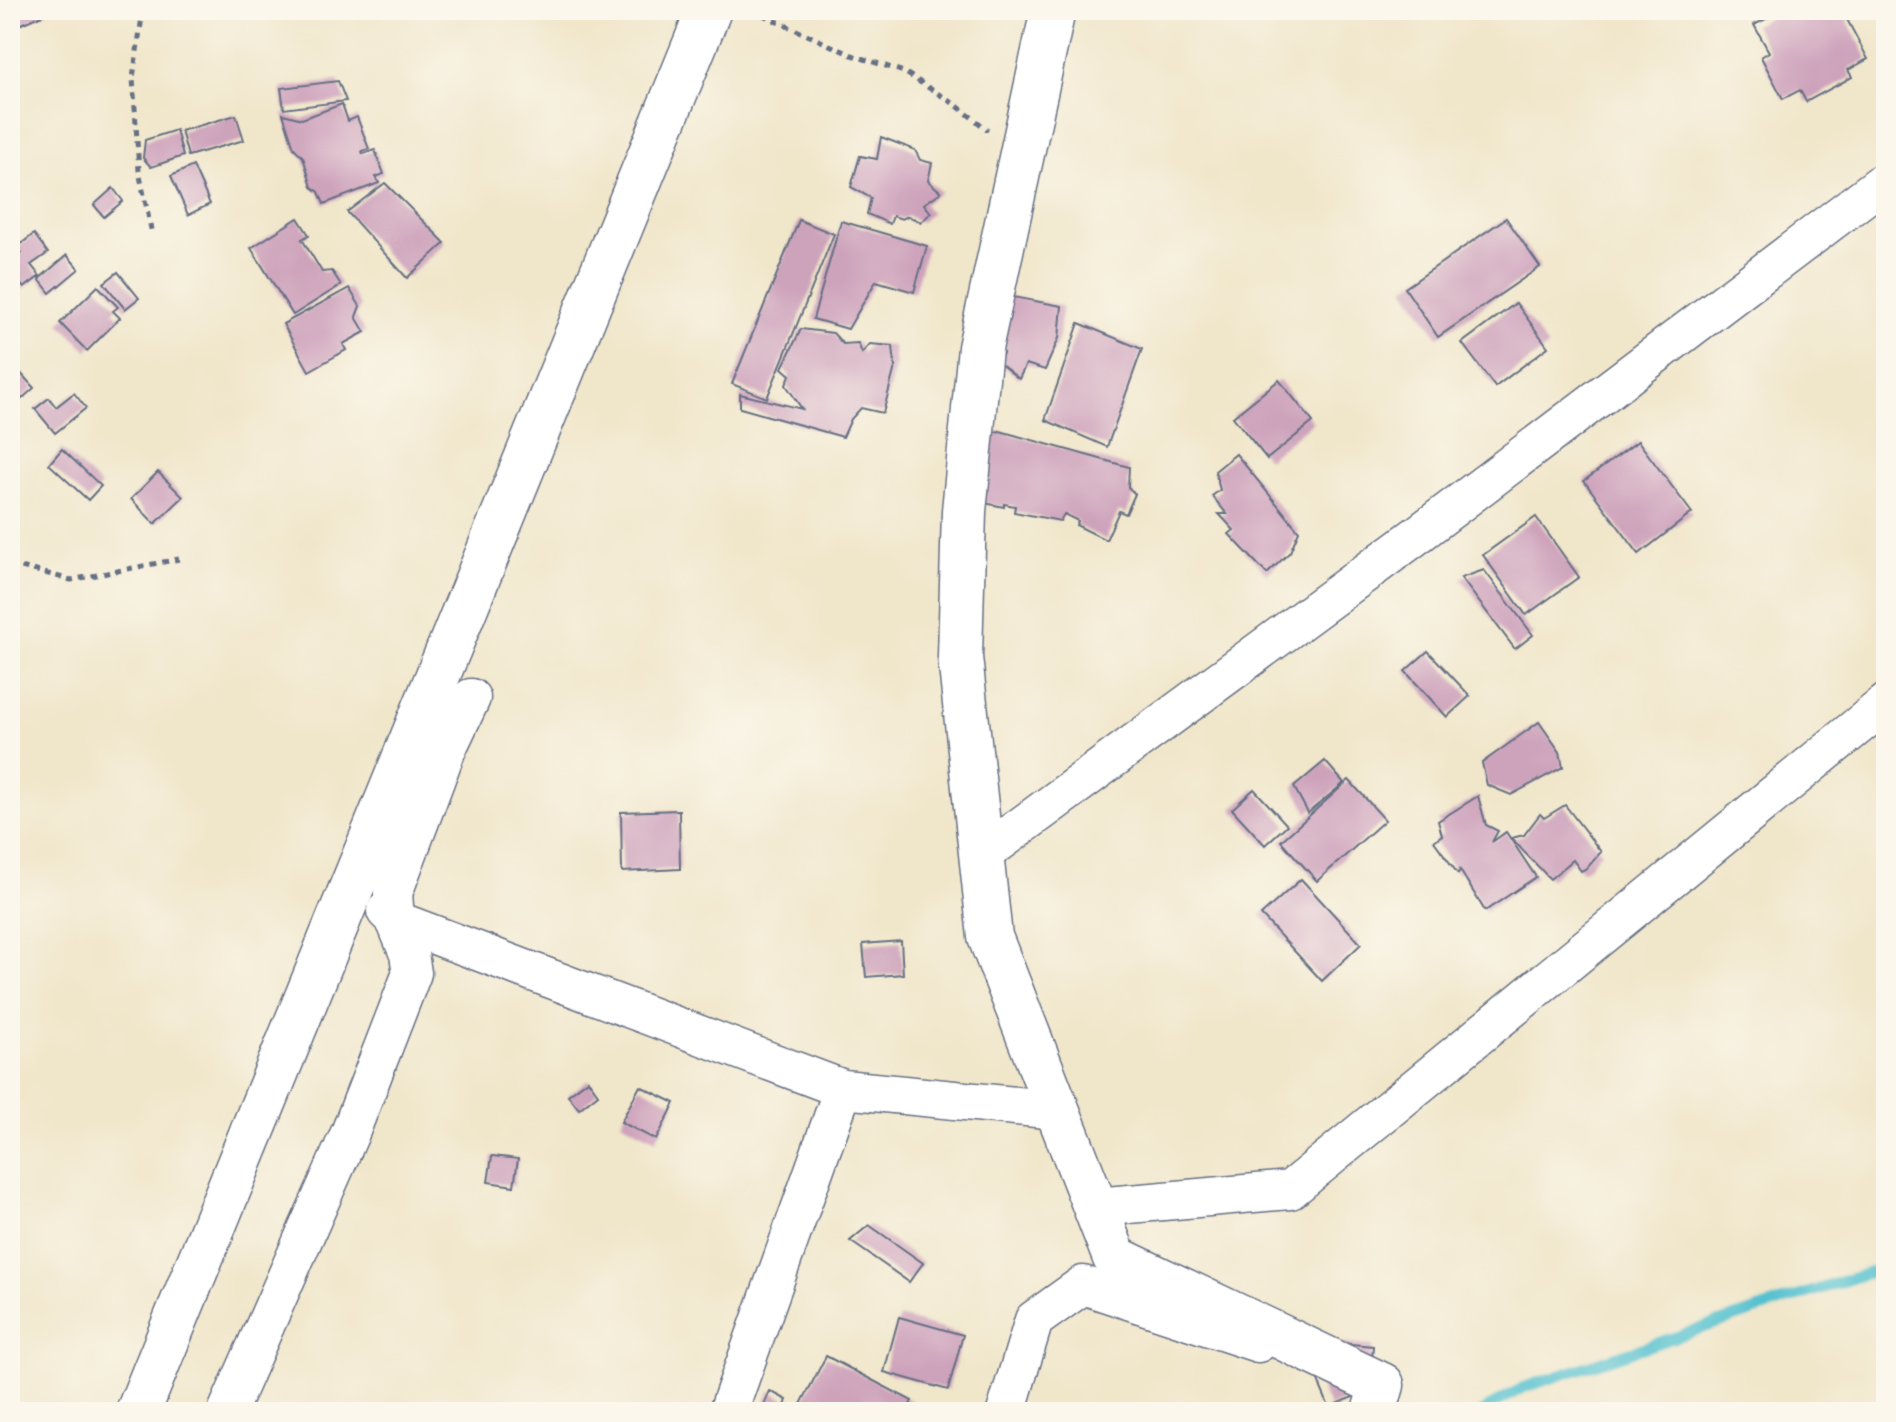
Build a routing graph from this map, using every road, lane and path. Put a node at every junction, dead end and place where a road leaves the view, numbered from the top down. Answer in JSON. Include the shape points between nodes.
{"nodes":[{"id":1,"x":143,"y":10,"type":"edge"},
{"id":2,"x":709,"y":10,"type":"edge"},
{"id":3,"x":752,"y":10,"type":"edge"},
{"id":4,"x":1053,"y":10,"type":"edge"},
{"id":5,"x":1020,"y":155,"type":"junction"},
{"id":6,"x":1886,"y":180,"type":"edge"},
{"id":7,"x":152,"y":234,"type":"dead end"},
{"id":8,"x":179,"y":559,"type":"dead end"},
{"id":9,"x":10,"y":564,"type":"edge"},
{"id":10,"x":471,"y":698,"type":"dead end"},
{"id":11,"x":1886,"y":703,"type":"edge"},
{"id":12,"x":982,"y":855,"type":"junction"},
{"id":13,"x":354,"y":882,"type":"junction"},
{"id":14,"x":395,"y":920,"type":"junction"},
{"id":15,"x":843,"y":1089,"type":"junction"},
{"id":16,"x":1057,"y":1110,"type":"junction"},
{"id":17,"x":1095,"y":1207,"type":"junction"},
{"id":18,"x":1378,"y":1398,"type":"edge"},
{"id":19,"x":138,"y":1412,"type":"edge"},
{"id":20,"x":227,"y":1412,"type":"edge"},
{"id":21,"x":728,"y":1412,"type":"edge"},
{"id":22,"x":1006,"y":1412,"type":"edge"}],
"edges":[{"from":1,"to":7,"type":"path","via":[[133,78],[139,171]]},
{"from":2,"to":13,"type":"main road"},
{"from":3,"to":5,"type":"path","via":[[904,72]]},
{"from":4,"to":5,"type":"main road"},
{"from":5,"to":12,"type":"main road","via":[[980,348],[964,511],[960,657]]},
{"from":6,"to":12,"type":"street","via":[[1420,533]]},
{"from":8,"to":9,"type":"path","via":[[71,580]]},
{"from":10,"to":14,"type":"street","via":[[393,893]]},
{"from":11,"to":17,"type":"street","via":[[1290,1190]]},
{"from":12,"to":16,"type":"main road","via":[[990,937]]},
{"from":13,"to":14,"type":"street"},
{"from":13,"to":19,"type":"main road"},
{"from":14,"to":15,"type":"street"},
{"from":14,"to":20,"type":"street","via":[[412,973],[350,1133]]},
{"from":15,"to":16,"type":"street"},
{"from":15,"to":21,"type":"street"},
{"from":16,"to":17,"type":"main road"},
{"from":17,"to":18,"type":"main road","via":[[1115,1258]]},
{"from":18,"to":22,"type":"street","via":[[1083,1285],[1034,1320]]}]}
